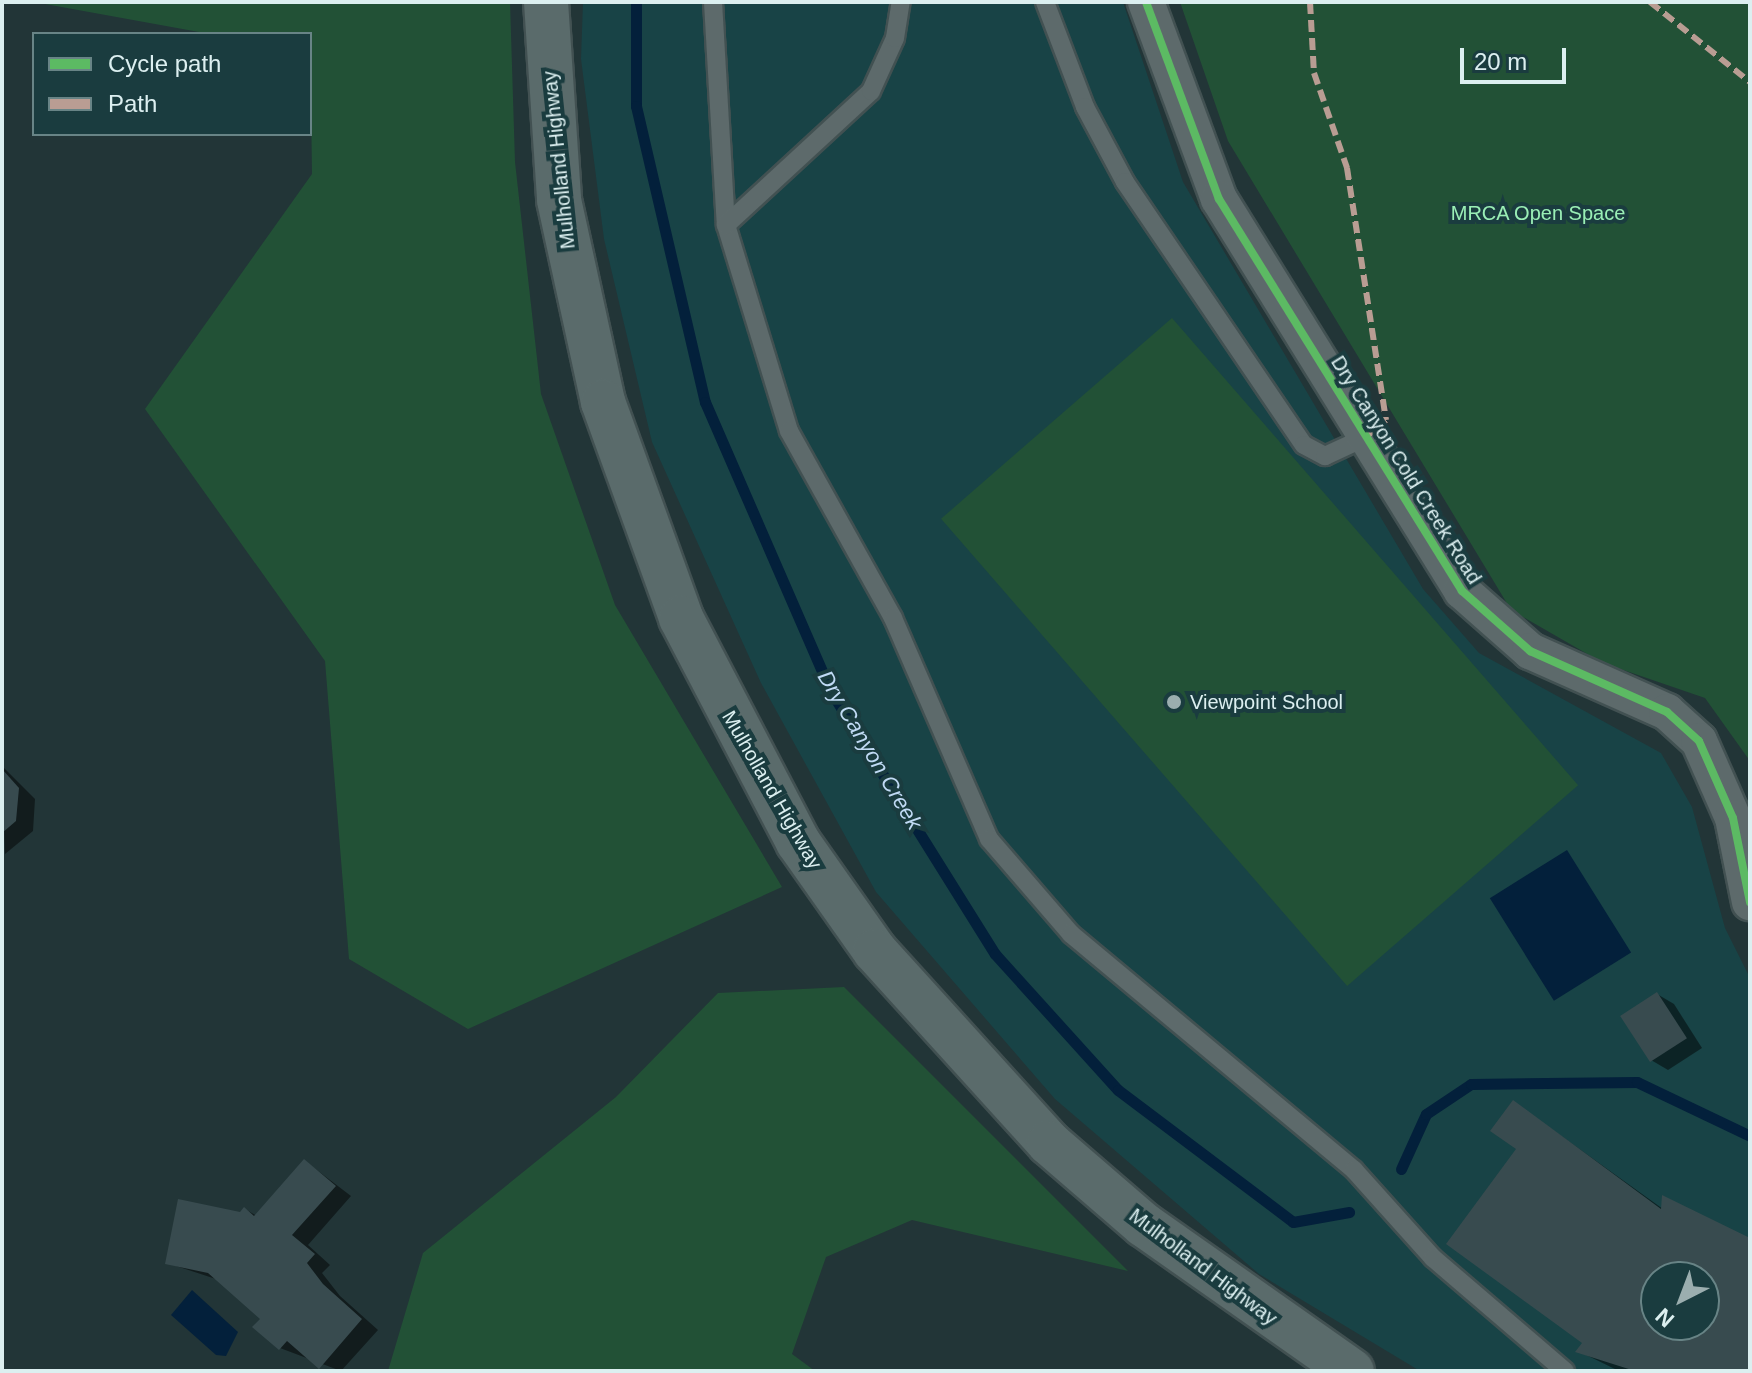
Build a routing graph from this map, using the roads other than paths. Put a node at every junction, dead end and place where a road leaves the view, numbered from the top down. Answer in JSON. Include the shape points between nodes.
{"nodes":[{"id":1,"x":546,"y":2,"type":"edge"},
{"id":2,"x":713,"y":2,"type":"edge"},
{"id":3,"x":901,"y":2,"type":"edge"},
{"id":4,"x":1045,"y":2,"type":"edge"},
{"id":5,"x":1146,"y":2,"type":"edge"},
{"id":6,"x":726,"y":225,"type":"junction"},
{"id":7,"x":1366,"y":437,"type":"junction"},
{"id":8,"x":1750,"y":902,"type":"edge"},
{"id":9,"x":1352,"y":1371,"type":"edge"},
{"id":10,"x":1565,"y":1371,"type":"edge"}],
"edges":[{"from":1,"to":9,"type":"main road","name":"Mulholland Highway","via":[[559,200],[603,402],[681,618],[798,842],[875,951],[1049,1143],[1144,1225]]},
{"from":2,"to":6,"type":"lane"},
{"from":3,"to":6,"type":"lane","via":[[895,38],[871,91]]},
{"from":4,"to":7,"type":"lane","via":[[1085,107],[1125,182],[1304,445],[1325,456]]},
{"from":5,"to":7,"type":"street","name":"Dry Canyon Cold Creek Road","via":[[1219,199]]},
{"from":6,"to":10,"type":"lane","via":[[789,431],[893,618],[989,839],[1019,880],[1071,934],[1354,1170],[1433,1258]]},
{"from":7,"to":8,"type":"street","name":"Dry Canyon Cold Creek Road","via":[[1462,591],[1490,623],[1530,651],[1667,712],[1699,741],[1733,818]]}]}
